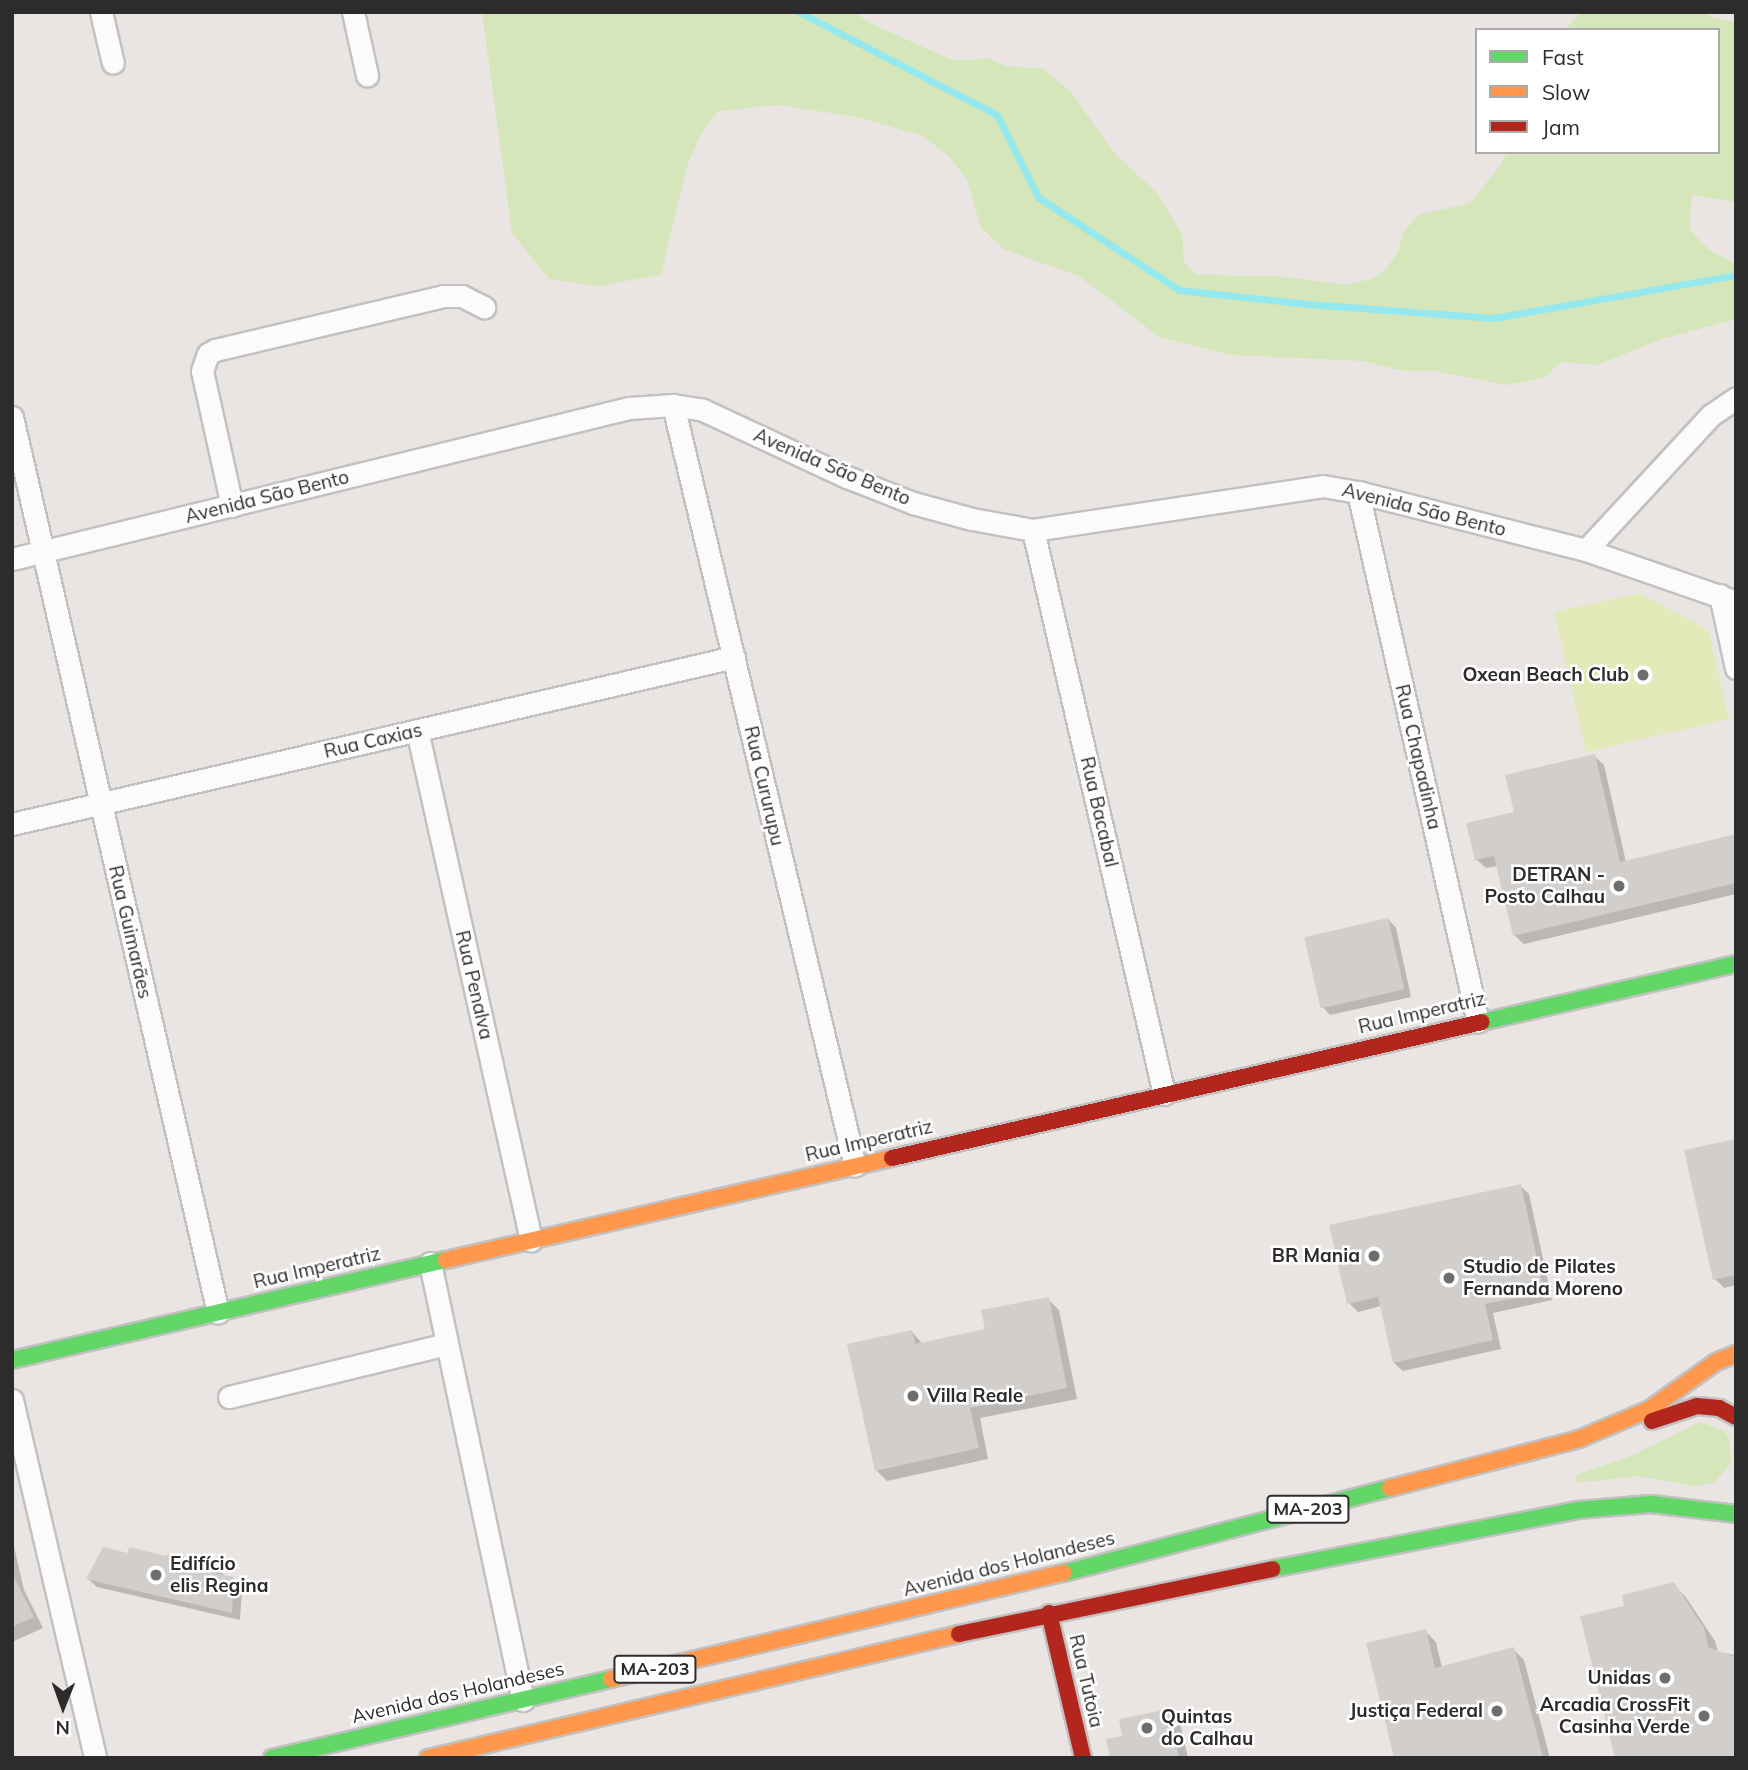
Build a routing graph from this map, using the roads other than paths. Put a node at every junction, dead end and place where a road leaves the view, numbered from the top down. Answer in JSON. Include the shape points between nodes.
{"nodes":[{"id":1,"x":101,"y":12,"type":"edge"},
{"id":2,"x":353,"y":12,"type":"edge"},
{"id":3,"x":113,"y":64,"type":"dead end"},
{"id":4,"x":367,"y":75,"type":"dead end"},
{"id":5,"x":484,"y":307,"type":"dead end"},
{"id":6,"x":1736,"y":398,"type":"edge"},
{"id":7,"x":673,"y":405,"type":"junction"},
{"id":8,"x":12,"y":417,"type":"edge"},
{"id":9,"x":1357,"y":492,"type":"junction"},
{"id":10,"x":232,"y":506,"type":"junction"},
{"id":11,"x":1034,"y":530,"type":"junction"},
{"id":12,"x":1586,"y":550,"type":"junction"},
{"id":13,"x":43,"y":552,"type":"junction"},
{"id":14,"x":12,"y":559,"type":"edge"},
{"id":15,"x":1730,"y":596,"type":"edge"},
{"id":16,"x":734,"y":657,"type":"junction"},
{"id":17,"x":1736,"y":668,"type":"edge"},
{"id":18,"x":416,"y":730,"type":"junction"},
{"id":19,"x":101,"y":804,"type":"junction"},
{"id":20,"x":12,"y":824,"type":"edge"},
{"id":21,"x":1736,"y":964,"type":"edge"},
{"id":22,"x":1478,"y":1021,"type":"junction"},
{"id":23,"x":1164,"y":1094,"type":"junction"},
{"id":24,"x":855,"y":1166,"type":"junction"},
{"id":25,"x":531,"y":1240,"type":"junction"},
{"id":26,"x":430,"y":1263,"type":"junction"},
{"id":27,"x":218,"y":1313,"type":"junction"},
{"id":28,"x":447,"y":1344,"type":"junction"},
{"id":29,"x":1736,"y":1354,"type":"edge"},
{"id":30,"x":12,"y":1360,"type":"edge"},
{"id":31,"x":229,"y":1397,"type":"dead end"},
{"id":32,"x":12,"y":1400,"type":"edge"},
{"id":33,"x":1736,"y":1417,"type":"edge"},
{"id":34,"x":1579,"y":1439,"type":"junction"},
{"id":35,"x":1729,"y":1497,"type":"dead end"},
{"id":36,"x":1690,"y":1508,"type":"junction"},
{"id":37,"x":1577,"y":1510,"type":"junction"},
{"id":38,"x":1736,"y":1514,"type":"edge"},
{"id":39,"x":1736,"y":1532,"type":"edge"},
{"id":40,"x":1049,"y":1613,"type":"junction"},
{"id":41,"x":523,"y":1700,"type":"junction"},
{"id":42,"x":94,"y":1758,"type":"edge"},
{"id":43,"x":272,"y":1758,"type":"edge"},
{"id":44,"x":428,"y":1758,"type":"edge"},
{"id":45,"x":1083,"y":1758,"type":"edge"}],
"edges":[{"from":1,"to":3,"type":"street"},
{"from":2,"to":4,"type":"street"},
{"from":5,"to":10,"type":"street","via":[[462,296],[444,296],[208,354],[202,371]]},
{"from":6,"to":12,"type":"street","via":[[1712,415]]},
{"from":7,"to":10,"type":"street","name":"Avenida São Bento","via":[[629,408]]},
{"from":7,"to":11,"type":"street","name":"Avenida São Bento","via":[[703,410],[847,477],[913,502]]},
{"from":7,"to":16,"type":"street","name":"Rua Cururupu"},
{"from":8,"to":13,"type":"street","name":"Rua Guimarães"},
{"from":9,"to":11,"type":"street","name":"Avenida São Bento","via":[[1323,486]]},
{"from":9,"to":12,"type":"street","name":"Avenida São Bento"},
{"from":9,"to":22,"type":"street","name":"Rua Chapadinha"},
{"from":10,"to":13,"type":"street","name":"Avenida São Bento"},
{"from":11,"to":23,"type":"street","name":"Rua Bacabal"},
{"from":12,"to":15,"type":"street","name":"Avenida São Bento"},
{"from":13,"to":14,"type":"street","name":"Avenida São Bento"},
{"from":13,"to":19,"type":"street","name":"Rua Guimarães"},
{"from":15,"to":17,"type":"street"},
{"from":16,"to":18,"type":"street","name":"Rua Caxias"},
{"from":16,"to":24,"type":"street","name":"Rua Cururupu"},
{"from":18,"to":19,"type":"street","name":"Rua Caxias"},
{"from":18,"to":25,"type":"street","name":"Rua Penalva"},
{"from":19,"to":20,"type":"street","name":"Rua Caxias"},
{"from":19,"to":27,"type":"street","name":"Rua Guimarães"},
{"from":21,"to":22,"type":"main road","name":"Rua Imperatriz"},
{"from":22,"to":23,"type":"main road","name":"Rua Imperatriz"},
{"from":23,"to":24,"type":"main road","name":"Rua Imperatriz"},
{"from":24,"to":25,"type":"main road","name":"Rua Imperatriz"},
{"from":25,"to":26,"type":"main road","name":"Rua Imperatriz"},
{"from":26,"to":27,"type":"main road","name":"Rua Imperatriz"},
{"from":26,"to":28,"type":"street"},
{"from":27,"to":30,"type":"main road","name":"Rua Imperatriz"},
{"from":28,"to":31,"type":"street"},
{"from":28,"to":41,"type":"street"},
{"from":29,"to":34,"type":"main road","name":"Avenida dos Holandeses","number":"MA-203","via":[[1716,1362],[1637,1416]]},
{"from":32,"to":42,"type":"street"},
{"from":33,"to":34,"type":"main road","via":[[1719,1408],[1697,1406]]},
{"from":34,"to":41,"type":"main road","name":"Avenida dos Holandeses","number":"MA-203","via":[[1038,1580]]},
{"from":35,"to":37,"type":"main road","via":[[1697,1501],[1637,1497]]},
{"from":36,"to":37,"type":"main road","number":"MA-203","via":[[1633,1504]]},
{"from":36,"to":38,"type":"main road","number":"MA-203"},
{"from":36,"to":39,"type":"main road"},
{"from":37,"to":40,"type":"main road","number":"MA-203"},
{"from":40,"to":44,"type":"main road","number":"MA-203"},
{"from":40,"to":45,"type":"main road","name":"Rua Tutoia"},
{"from":41,"to":43,"type":"main road","name":"Avenida dos Holandeses","number":"MA-203"}]}
